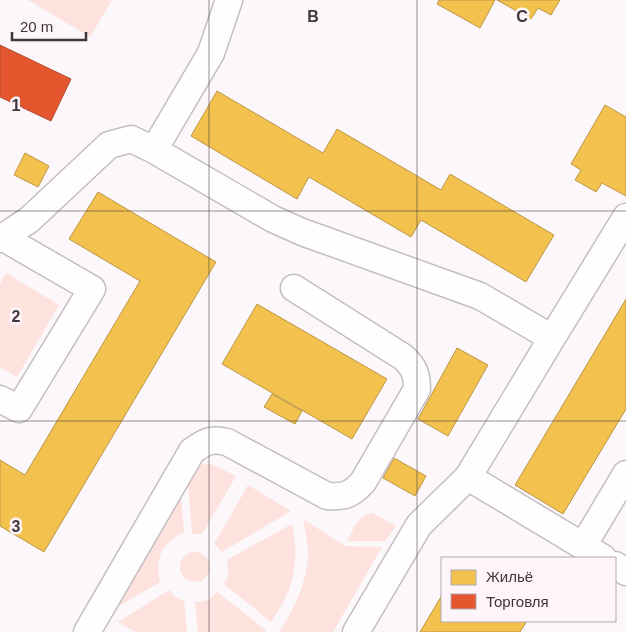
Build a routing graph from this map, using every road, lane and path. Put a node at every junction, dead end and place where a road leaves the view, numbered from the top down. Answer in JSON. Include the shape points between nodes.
{"nodes":[{"id":1,"x":229,"y":0,"type":"edge"},
{"id":2,"x":154,"y":150,"type":"junction"},
{"id":3,"x":626,"y":217,"type":"edge"},
{"id":4,"x":1,"y":238,"type":"edge"},
{"id":5,"x":294,"y":288,"type":"dead end"},
{"id":6,"x":552,"y":338,"type":"junction"},
{"id":7,"x":0,"y":399,"type":"edge"},
{"id":8,"x":626,"y":474,"type":"edge"},
{"id":9,"x":468,"y":477,"type":"junction"},
{"id":10,"x":593,"y":552,"type":"edge"},
{"id":11,"x":87,"y":632,"type":"edge"},
{"id":12,"x":356,"y":632,"type":"edge"}],
"edges":[{"from":1,"to":2,"type":"lane","via":[[211,53]]},
{"from":2,"to":4,"type":"lane","via":[[131,139],[109,145],[40,211]]},
{"from":2,"to":6,"type":"lane","via":[[273,219],[480,296]]},
{"from":3,"to":6,"type":"lane"},
{"from":4,"to":7,"type":"lane","via":[[92,289],[19,409]]},
{"from":5,"to":11,"type":"lane","via":[[403,357],[417,376],[416,389],[363,482],[354,492],[341,497],[327,496],[227,442],[215,439],[204,442],[192,451]]},
{"from":6,"to":9,"type":"lane"},
{"from":8,"to":10,"type":"lane"},
{"from":9,"to":10,"type":"lane"},
{"from":9,"to":12,"type":"lane","via":[[419,525]]}]}
